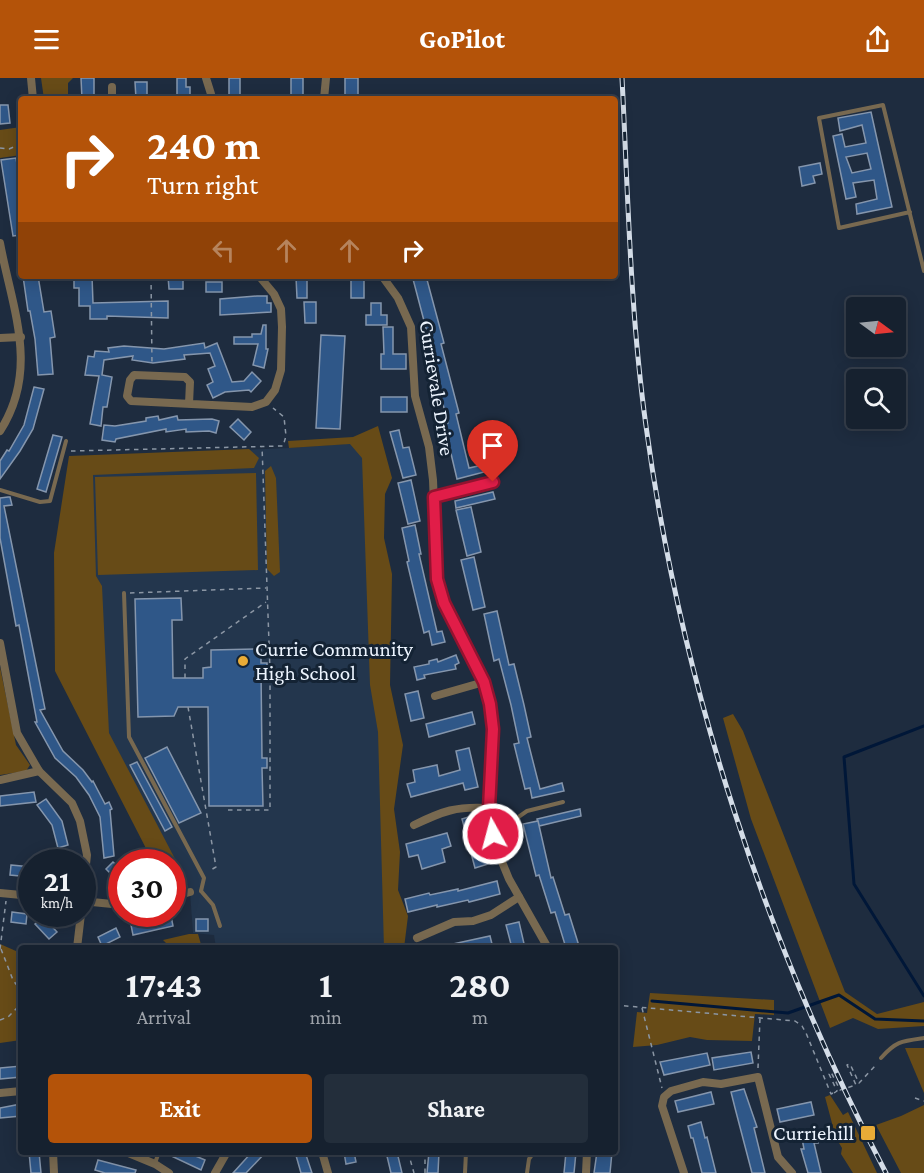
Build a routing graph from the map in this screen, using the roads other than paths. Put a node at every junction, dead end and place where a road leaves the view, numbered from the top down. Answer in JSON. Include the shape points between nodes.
{"nodes":[{"id":1,"x":31,"y":78,"type":"edge"},
{"id":2,"x":206,"y":78,"type":"edge"},
{"id":3,"x":326,"y":78,"type":"edge"},
{"id":4,"x":112,"y":87,"type":"dead end"},
{"id":5,"x":33,"y":96,"type":"edge"},
{"id":6,"x":112,"y":96,"type":"edge"},
{"id":7,"x":211,"y":96,"type":"edge"},
{"id":8,"x":324,"y":96,"type":"edge"},
{"id":9,"x":910,"y":212,"type":"junction"},
{"id":10,"x":0,"y":243,"type":"edge"},
{"id":11,"x":924,"y":271,"type":"edge"},
{"id":12,"x":262,"y":279,"type":"edge"},
{"id":13,"x":384,"y":279,"type":"edge"},
{"id":14,"x":21,"y":337,"type":"junction"},
{"id":15,"x":0,"y":338,"type":"edge"},
{"id":16,"x":189,"y":404,"type":"junction"},
{"id":17,"x":0,"y":431,"type":"edge"},
{"id":18,"x":66,"y":441,"type":"dead end"},
{"id":19,"x":493,"y":482,"type":"dead end"},
{"id":20,"x":0,"y":490,"type":"edge"},
{"id":21,"x":434,"y":497,"type":"junction"},
{"id":22,"x":124,"y":593,"type":"road end"},
{"id":23,"x":1,"y":649,"type":"edge"},
{"id":24,"x":484,"y":682,"type":"junction"},
{"id":25,"x":435,"y":696,"type":"dead end"},
{"id":26,"x":39,"y":771,"type":"junction"},
{"id":27,"x":0,"y":780,"type":"edge"},
{"id":28,"x":563,"y":802,"type":"dead end"},
{"id":29,"x":489,"y":808,"type":"junction"},
{"id":30,"x":414,"y":825,"type":"dead end"},
{"id":31,"x":493,"y":834,"type":"junction"},
{"id":32,"x":86,"y":849,"type":"edge"},
{"id":33,"x":201,"y":891,"type":"junction"},
{"id":34,"x":190,"y":892,"type":"joint"},
{"id":35,"x":186,"y":893,"type":"edge"},
{"id":36,"x":519,"y":897,"type":"junction"},
{"id":37,"x":220,"y":926,"type":"dead end"},
{"id":38,"x":79,"y":927,"type":"edge"},
{"id":39,"x":417,"y":938,"type":"dead end"},
{"id":40,"x":77,"y":945,"type":"edge"},
{"id":41,"x":546,"y":945,"type":"edge"},
{"id":42,"x":924,"y":1038,"type":"edge"},
{"id":43,"x":881,"y":1058,"type":"road end"},
{"id":44,"x":18,"y":1091,"type":"edge"},
{"id":45,"x":0,"y":1093,"type":"edge"},
{"id":46,"x":53,"y":1155,"type":"edge"},
{"id":47,"x":133,"y":1155,"type":"edge"},
{"id":48,"x":158,"y":1155,"type":"edge"},
{"id":49,"x":225,"y":1155,"type":"edge"},
{"id":50,"x":323,"y":1155,"type":"edge"},
{"id":51,"x":466,"y":1155,"type":"edge"},
{"id":52,"x":532,"y":1155,"type":"edge"},
{"id":53,"x":587,"y":1155,"type":"edge"},
{"id":54,"x":155,"y":1164,"type":"junction"},
{"id":55,"x":54,"y":1173,"type":"edge"},
{"id":56,"x":169,"y":1173,"type":"edge"},
{"id":57,"x":215,"y":1173,"type":"edge"},
{"id":58,"x":328,"y":1173,"type":"edge"},
{"id":59,"x":465,"y":1173,"type":"edge"},
{"id":60,"x":526,"y":1173,"type":"edge"},
{"id":61,"x":586,"y":1173,"type":"edge"},
{"id":62,"x":684,"y":1173,"type":"edge"},
{"id":63,"x":792,"y":1173,"type":"edge"}],
"edges":[{"from":1,"to":5,"type":"street"},
{"from":2,"to":7,"type":"street"},
{"from":3,"to":8,"type":"street"},
{"from":4,"to":6,"type":"street"},
{"from":9,"to":9,"type":"lane","via":[[883,105],[819,118],[839,228]]},
{"from":9,"to":11,"type":"lane"},
{"from":10,"to":14,"type":"street"},
{"from":12,"to":16,"type":"street","via":[[281,309],[280,370],[275,390],[266,402],[252,407]]},
{"from":13,"to":21,"type":"street","name":"Currievale Drive","via":[[411,327],[415,396],[429,447]]},
{"from":14,"to":15,"type":"street"},
{"from":14,"to":17,"type":"street","via":[[15,398]]},
{"from":16,"to":16,"type":"street","via":[[131,401],[127,396],[130,380],[134,375],[185,376],[190,382]]},
{"from":18,"to":20,"type":"lane","via":[[50,501],[40,502]]},
{"from":19,"to":21,"type":"lane"},
{"from":21,"to":24,"type":"street","name":"Currievale Drive","via":[[437,579],[444,603]]},
{"from":22,"to":33,"type":"lane","via":[[129,737],[204,878]]},
{"from":23,"to":26,"type":"street","via":[[17,733]]},
{"from":24,"to":25,"type":"street"},
{"from":24,"to":29,"type":"street","name":"Currievale Drive","via":[[493,729]]},
{"from":26,"to":27,"type":"street"},
{"from":26,"to":32,"type":"street","via":[[72,803]]},
{"from":28,"to":31,"type":"lane","via":[[527,811]]},
{"from":29,"to":30,"type":"street","via":[[467,806]]},
{"from":29,"to":31,"type":"street","name":"Currievale Drive"},
{"from":31,"to":36,"type":"street","name":"Currievale Drive"},
{"from":33,"to":34,"type":"lane"},
{"from":33,"to":37,"type":"lane","via":[[213,905]]},
{"from":34,"to":35,"type":"street"},
{"from":36,"to":39,"type":"street","via":[[490,915],[454,922]]},
{"from":36,"to":41,"type":"street","name":"Currievale Drive"},
{"from":38,"to":40,"type":"street"},
{"from":42,"to":43,"type":"lane","via":[[893,1045]]},
{"from":44,"to":45,"type":"street"},
{"from":46,"to":55,"type":"street"},
{"from":47,"to":54,"type":"street"},
{"from":48,"to":54,"type":"lane"},
{"from":49,"to":57,"type":"street"},
{"from":50,"to":58,"type":"street"},
{"from":51,"to":59,"type":"lane"},
{"from":52,"to":60,"type":"lane"},
{"from":53,"to":61,"type":"street"},
{"from":54,"to":56,"type":"street"},
{"from":62,"to":63,"type":"street","via":[[662,1106],[664,1097],[671,1091],[703,1082],[721,1084],[758,1077],[778,1157]]}]}
